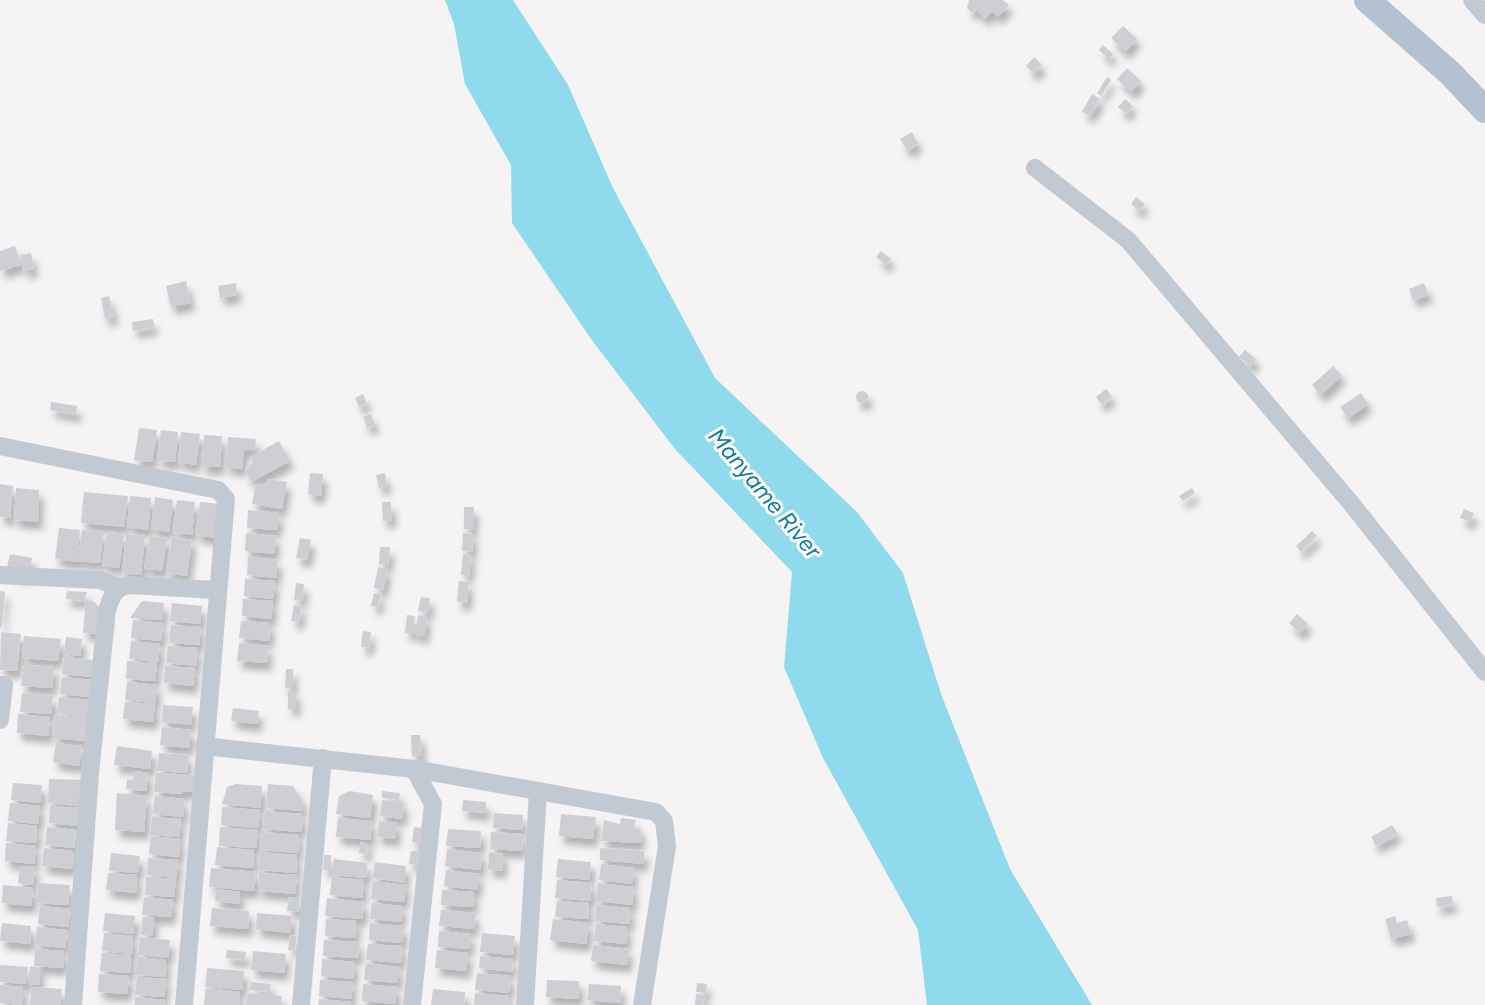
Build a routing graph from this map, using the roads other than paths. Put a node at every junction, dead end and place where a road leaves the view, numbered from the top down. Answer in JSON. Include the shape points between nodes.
{"nodes":[{"id":1,"x":1367,"y":0,"type":"edge"},
{"id":2,"x":1472,"y":0,"type":"edge"},
{"id":3,"x":1485,"y":15,"type":"edge"},
{"id":4,"x":1485,"y":110,"type":"edge"},
{"id":5,"x":1035,"y":168,"type":"dead end"},
{"id":6,"x":0,"y":446,"type":"edge"},
{"id":7,"x":0,"y":575,"type":"edge"},
{"id":8,"x":118,"y":587,"type":"junction"},
{"id":9,"x":216,"y":590,"type":"junction"},
{"id":10,"x":1485,"y":672,"type":"edge"},
{"id":11,"x":0,"y":685,"type":"edge"},
{"id":12,"x":0,"y":720,"type":"edge"},
{"id":13,"x":204,"y":746,"type":"junction"},
{"id":14,"x":323,"y":758,"type":"junction"},
{"id":15,"x":414,"y":769,"type":"junction"},
{"id":16,"x":538,"y":792,"type":"junction"},
{"id":17,"x":73,"y":1005,"type":"edge"},
{"id":18,"x":184,"y":1005,"type":"edge"},
{"id":19,"x":301,"y":1005,"type":"edge"},
{"id":20,"x":412,"y":1005,"type":"edge"},
{"id":21,"x":525,"y":1005,"type":"edge"},
{"id":22,"x":642,"y":1005,"type":"edge"}],
"edges":[{"from":1,"to":4,"type":"main road"},
{"from":2,"to":3,"type":"street"},
{"from":5,"to":10,"type":"street","via":[[1128,240],[1350,502]]},
{"from":6,"to":9,"type":"street","via":[[218,490],[226,499],[227,511]]},
{"from":7,"to":8,"type":"street","via":[[100,580]]},
{"from":8,"to":9,"type":"street"},
{"from":8,"to":17,"type":"street","via":[[107,610]]},
{"from":9,"to":13,"type":"street"},
{"from":11,"to":12,"type":"street","via":[[4,685]]},
{"from":13,"to":14,"type":"street"},
{"from":13,"to":18,"type":"street"},
{"from":14,"to":15,"type":"street"},
{"from":14,"to":19,"type":"street"},
{"from":15,"to":16,"type":"street"},
{"from":15,"to":20,"type":"street","via":[[433,804]]},
{"from":16,"to":21,"type":"street"},
{"from":16,"to":22,"type":"street","via":[[656,811],[664,821],[667,846]]}]}
